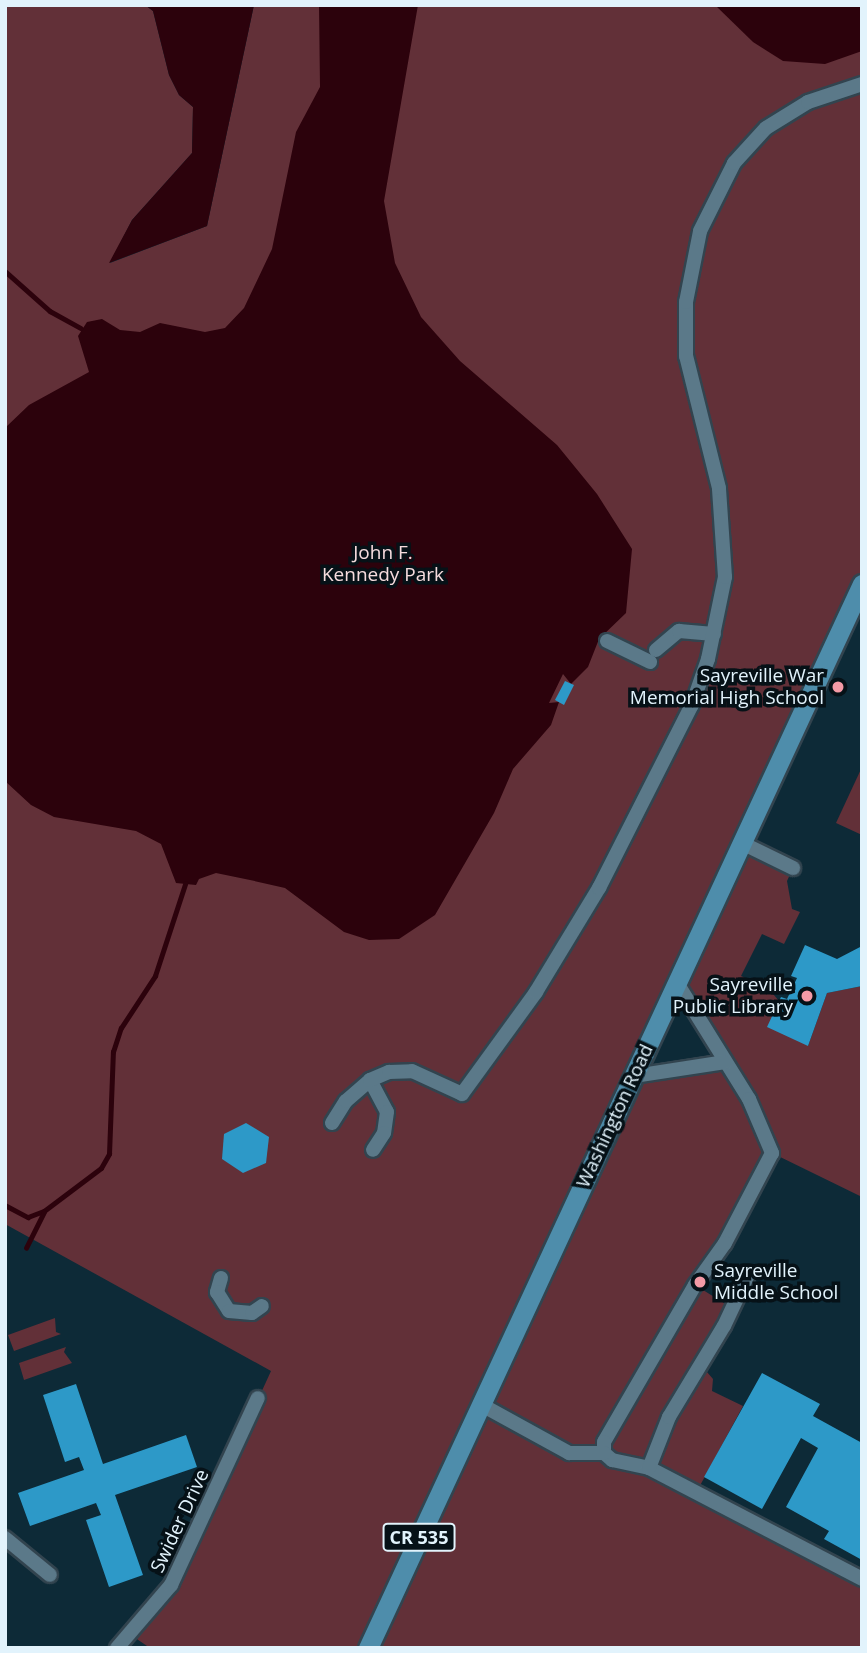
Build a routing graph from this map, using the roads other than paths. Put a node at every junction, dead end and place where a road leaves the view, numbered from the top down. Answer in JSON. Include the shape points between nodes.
{"nodes":[{"id":1,"x":862,"y":83,"type":"edge"},
{"id":2,"x":862,"y":584,"type":"edge"},
{"id":3,"x":714,"y":634,"type":"junction"},
{"id":4,"x":607,"y":641,"type":"dead end"},
{"id":5,"x":742,"y":844,"type":"junction"},
{"id":6,"x":793,"y":868,"type":"dead end"},
{"id":7,"x":677,"y":983,"type":"junction"},
{"id":8,"x":725,"y":1062,"type":"junction"},
{"id":9,"x":634,"y":1076,"type":"junction"},
{"id":10,"x":370,"y":1080,"type":"junction"},
{"id":11,"x":332,"y":1123,"type":"dead end"},
{"id":12,"x":373,"y":1150,"type":"dead end"},
{"id":13,"x":748,"y":1275,"type":"dead end"},
{"id":14,"x":221,"y":1278,"type":"dead end"},
{"id":15,"x":262,"y":1306,"type":"dead end"},
{"id":16,"x":258,"y":1398,"type":"dead end"},
{"id":17,"x":480,"y":1404,"type":"junction"},
{"id":18,"x":604,"y":1452,"type":"junction"},
{"id":19,"x":649,"y":1468,"type":"junction"},
{"id":20,"x":5,"y":1538,"type":"edge"},
{"id":21,"x":50,"y":1575,"type":"dead end"},
{"id":22,"x":862,"y":1579,"type":"edge"},
{"id":23,"x":117,"y":1648,"type":"edge"},
{"id":24,"x":368,"y":1648,"type":"edge"}],
"edges":[{"from":1,"to":3,"type":"street","via":[[796,108],[748,144],[720,187],[694,252],[686,302],[686,356],[705,418],[723,528],[725,577]]},
{"from":2,"to":5,"type":"main road","name":"Washington Road","number":"CR 535"},
{"from":3,"to":4,"type":"street","via":[[679,631],[653,656]]},
{"from":3,"to":10,"type":"street","via":[[692,705],[599,888],[536,992],[462,1094],[412,1071],[389,1072]]},
{"from":5,"to":6,"type":"street"},
{"from":5,"to":7,"type":"main road","name":"Washington Road","number":"CR 535"},
{"from":7,"to":8,"type":"street"},
{"from":7,"to":9,"type":"main road","name":"Washington Road","number":"CR 535"},
{"from":8,"to":9,"type":"street"},
{"from":8,"to":18,"type":"street","via":[[749,1100],[772,1153],[725,1243],[695,1285],[604,1442]]},
{"from":9,"to":17,"type":"main road","name":"Washington Road","number":"CR 535"},
{"from":10,"to":11,"type":"street","via":[[346,1101]]},
{"from":10,"to":12,"type":"street","via":[[387,1112],[384,1133]]},
{"from":13,"to":19,"type":"street","via":[[724,1326],[669,1417]]},
{"from":14,"to":15,"type":"street","via":[[217,1292],[229,1311],[252,1314]]},
{"from":16,"to":23,"type":"street","name":"Swider Drive","via":[[171,1585]]},
{"from":17,"to":18,"type":"street","via":[[569,1453]]},
{"from":17,"to":24,"type":"main road","name":"Washington Road","number":"CR 535"},
{"from":18,"to":19,"type":"street","via":[[612,1460]]},
{"from":19,"to":22,"type":"street"},
{"from":20,"to":21,"type":"street"}]}
